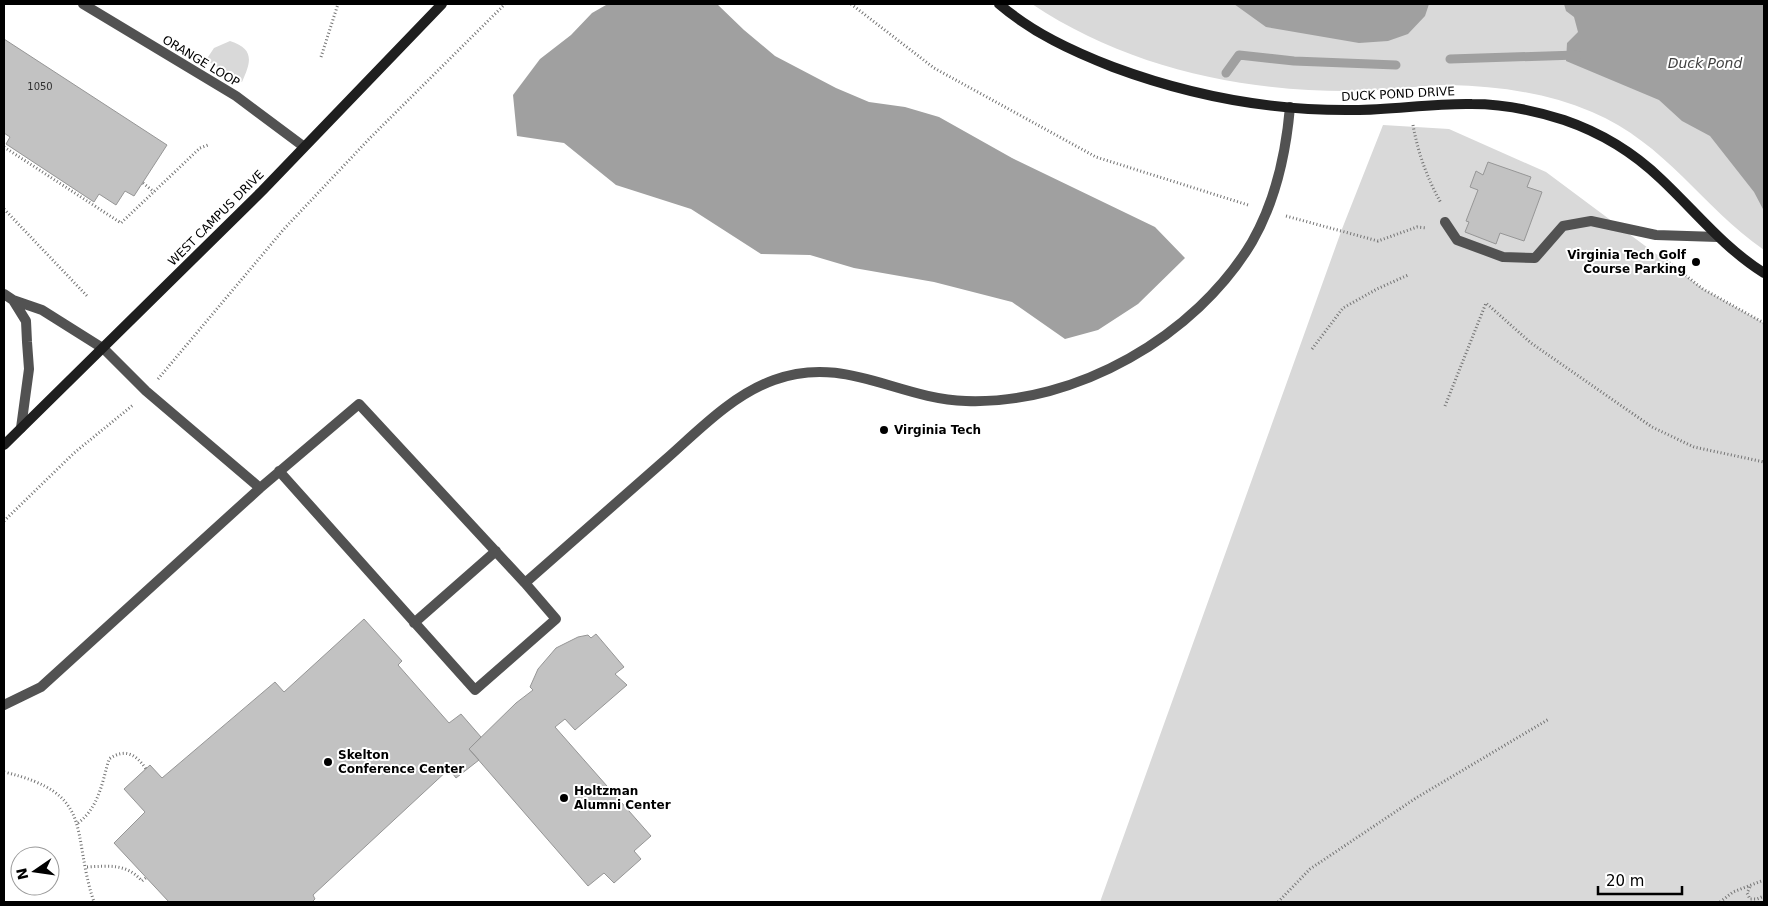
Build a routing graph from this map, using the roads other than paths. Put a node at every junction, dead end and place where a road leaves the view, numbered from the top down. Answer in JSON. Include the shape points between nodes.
{"nodes":[{"id":1,"x":83,"y":4,"type":"edge"},
{"id":2,"x":442,"y":4,"type":"edge"},
{"id":3,"x":999,"y":4,"type":"edge"},
{"id":4,"x":1290,"y":107,"type":"junction"},
{"id":5,"x":303,"y":146,"type":"junction"},
{"id":6,"x":1445,"y":222,"type":"road end"},
{"id":7,"x":1718,"y":237,"type":"junction"},
{"id":8,"x":1764,"y":273,"type":"edge"},
{"id":9,"x":4,"y":294,"type":"edge"},
{"id":10,"x":13,"y":300,"type":"junction"},
{"id":11,"x":104,"y":349,"type":"junction"},
{"id":12,"x":21,"y":428,"type":"junction"},
{"id":13,"x":4,"y":445,"type":"edge"},
{"id":14,"x":279,"y":471,"type":"junction"},
{"id":15,"x":260,"y":488,"type":"junction"},
{"id":16,"x":496,"y":551,"type":"junction"},
{"id":17,"x":525,"y":583,"type":"junction"},
{"id":18,"x":414,"y":623,"type":"junction"},
{"id":19,"x":4,"y":705,"type":"edge"}],
"edges":[{"from":1,"to":5,"type":"street","name":"ORANGE LOOP","via":[[236,96]]},
{"from":2,"to":5,"type":"street","name":"WEST CAMPUS DRIVE"},
{"from":3,"to":4,"type":"street","name":"DUCK POND DRIVE","via":[[1044,36],[1075,52],[1159,84],[1225,100]]},
{"from":4,"to":7,"type":"street","name":"DUCK POND DRIVE","via":[[1356,110],[1475,103],[1564,120],[1599,135],[1646,165]]},
{"from":4,"to":17,"type":"street","via":[[1288,138],[1267,211],[1252,242],[1207,298],[1161,339],[1134,356],[1078,382],[992,401],[943,399],[855,375],[828,371],[774,380],[747,393],[709,422]]},
{"from":5,"to":11,"type":"street","name":"WEST CAMPUS DRIVE"},
{"from":6,"to":7,"type":"street","via":[[1457,240],[1504,257],[1535,258],[1563,226],[1591,222],[1656,235]]},
{"from":7,"to":8,"type":"street","name":"DUCK POND DRIVE"},
{"from":9,"to":10,"type":"street"},
{"from":10,"to":11,"type":"street","via":[[42,310]]},
{"from":10,"to":12,"type":"street","via":[[26,321],[28,342],[29,369]]},
{"from":11,"to":12,"type":"street","name":"WEST CAMPUS DRIVE"},
{"from":11,"to":15,"type":"street","via":[[146,391]]},
{"from":12,"to":13,"type":"street","name":"WEST CAMPUS DRIVE"},
{"from":14,"to":15,"type":"street"},
{"from":14,"to":16,"type":"street","via":[[359,404]]},
{"from":14,"to":18,"type":"street"},
{"from":15,"to":19,"type":"street","via":[[41,687]]},
{"from":16,"to":17,"type":"street"},
{"from":16,"to":18,"type":"street"},
{"from":17,"to":18,"type":"street","via":[[556,619],[475,690]]}]}
